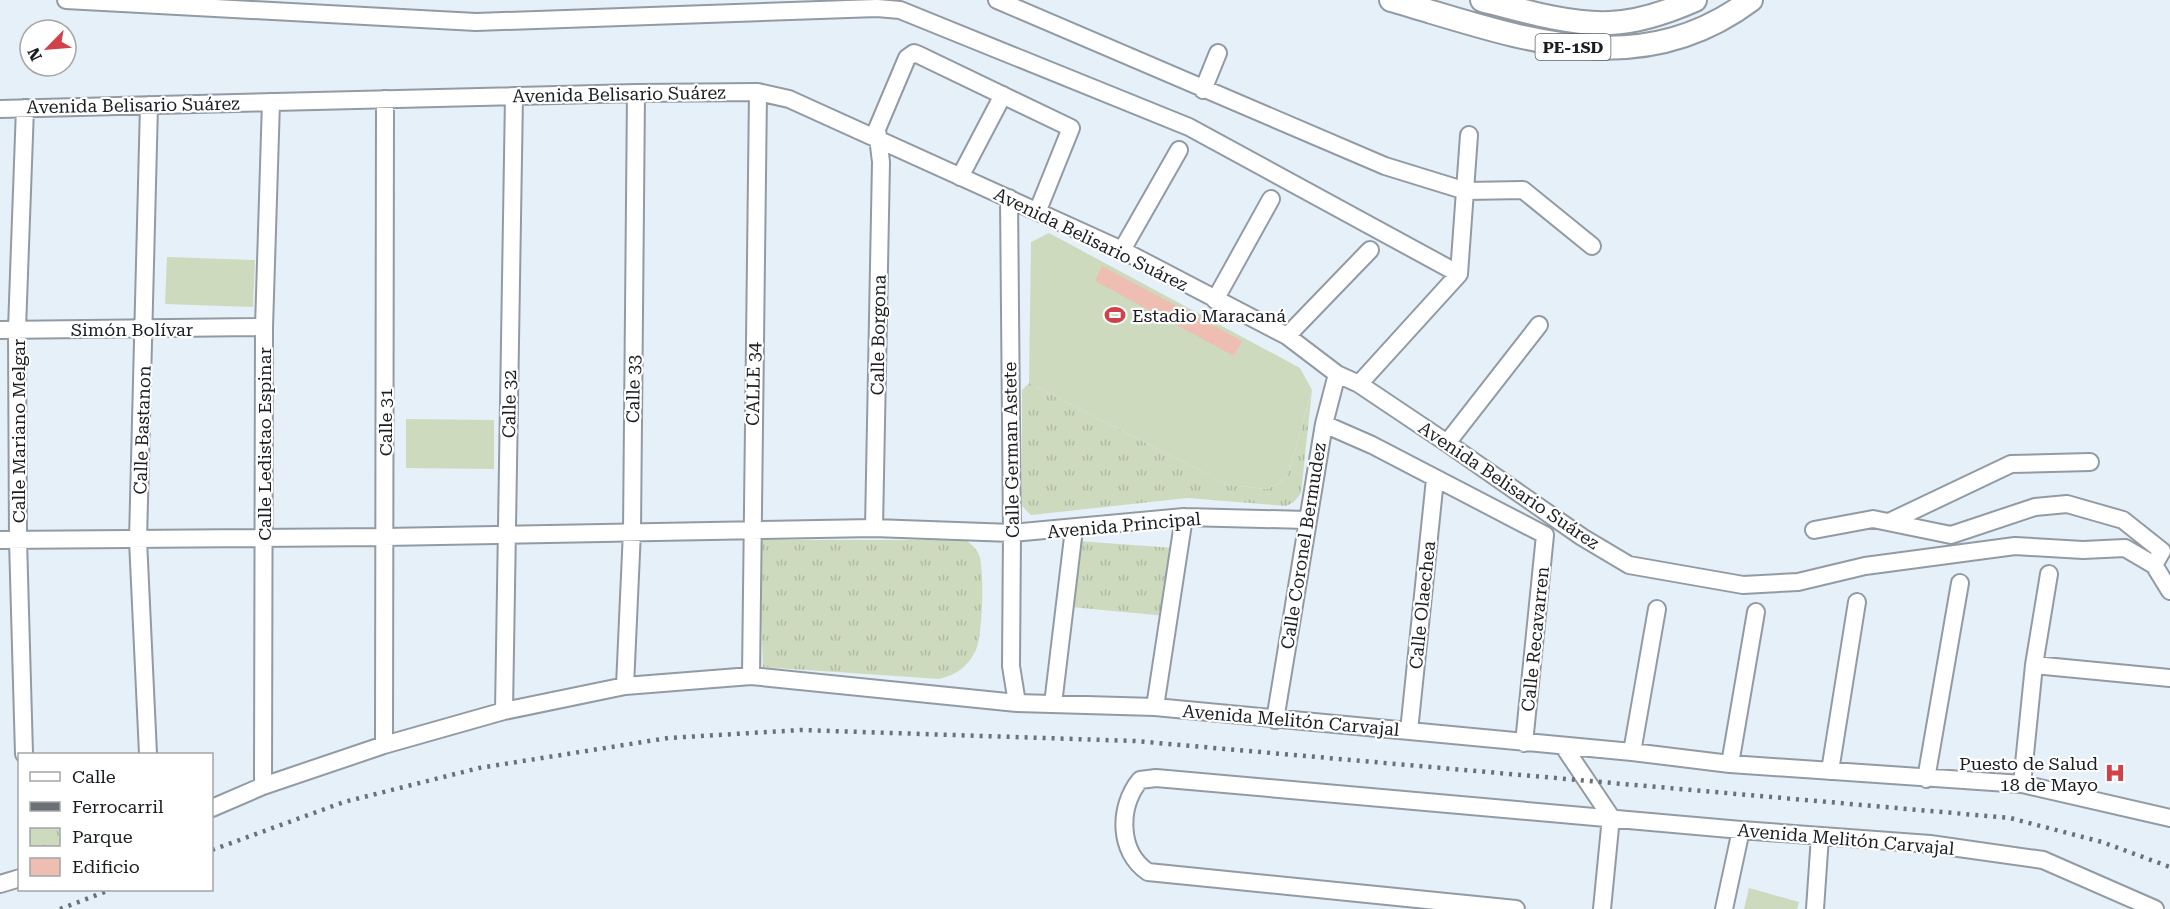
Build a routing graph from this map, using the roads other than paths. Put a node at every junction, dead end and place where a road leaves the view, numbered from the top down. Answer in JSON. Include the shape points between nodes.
{"nodes":[{"id":1,"x":66,"y":0,"type":"edge"},
{"id":2,"x":997,"y":0,"type":"edge"},
{"id":3,"x":1391,"y":0,"type":"edge"},
{"id":4,"x":1482,"y":0,"type":"edge"},
{"id":5,"x":1695,"y":0,"type":"edge"},
{"id":6,"x":1751,"y":0,"type":"edge"},
{"id":7,"x":1218,"y":53,"type":"dead end"},
{"id":8,"x":1203,"y":90,"type":"junction"},
{"id":9,"x":758,"y":92,"type":"junction"},
{"id":10,"x":636,"y":93,"type":"junction"},
{"id":11,"x":1003,"y":95,"type":"junction"},
{"id":12,"x":514,"y":96,"type":"junction"},
{"id":13,"x":385,"y":99,"type":"junction"},
{"id":14,"x":271,"y":102,"type":"junction"},
{"id":15,"x":149,"y":105,"type":"junction"},
{"id":16,"x":26,"y":108,"type":"junction"},
{"id":17,"x":0,"y":109,"type":"edge"},
{"id":18,"x":1469,"y":135,"type":"dead end"},
{"id":19,"x":879,"y":141,"type":"junction"},
{"id":20,"x":1179,"y":150,"type":"dead end"},
{"id":21,"x":960,"y":177,"type":"junction"},
{"id":22,"x":1467,"y":191,"type":"junction"},
{"id":23,"x":1009,"y":198,"type":"junction"},
{"id":24,"x":1271,"y":199,"type":"dead end"},
{"id":25,"x":1038,"y":210,"type":"junction"},
{"id":26,"x":1592,"y":246,"type":"dead end"},
{"id":27,"x":1122,"y":250,"type":"junction"},
{"id":28,"x":1371,"y":250,"type":"dead end"},
{"id":29,"x":1459,"y":274,"type":"junction"},
{"id":30,"x":1215,"y":300,"type":"junction"},
{"id":31,"x":1539,"y":325,"type":"dead end"},
{"id":32,"x":264,"y":327,"type":"junction"},
{"id":33,"x":17,"y":329,"type":"junction"},
{"id":34,"x":146,"y":329,"type":"junction"},
{"id":35,"x":0,"y":330,"type":"edge"},
{"id":36,"x":1287,"y":336,"type":"junction"},
{"id":37,"x":1337,"y":374,"type":"junction"},
{"id":38,"x":1359,"y":384,"type":"junction"},
{"id":39,"x":1324,"y":424,"type":"junction"},
{"id":40,"x":1447,"y":443,"type":"junction"},
{"id":41,"x":2090,"y":462,"type":"dead end"},
{"id":42,"x":1435,"y":480,"type":"junction"},
{"id":43,"x":1184,"y":517,"type":"junction"},
{"id":44,"x":1307,"y":520,"type":"junction"},
{"id":45,"x":1889,"y":522,"type":"junction"},
{"id":46,"x":874,"y":528,"type":"junction"},
{"id":47,"x":1074,"y":529,"type":"junction"},
{"id":48,"x":632,"y":531,"type":"junction"},
{"id":49,"x":751,"y":531,"type":"junction"},
{"id":50,"x":1814,"y":531,"type":"dead end"},
{"id":51,"x":1012,"y":533,"type":"junction"},
{"id":52,"x":508,"y":536,"type":"junction"},
{"id":53,"x":384,"y":537,"type":"junction"},
{"id":54,"x":264,"y":539,"type":"junction"},
{"id":55,"x":0,"y":540,"type":"edge"},
{"id":56,"x":18,"y":540,"type":"junction"},
{"id":57,"x":138,"y":540,"type":"junction"},
{"id":58,"x":2162,"y":563,"type":"edge"},
{"id":59,"x":2049,"y":574,"type":"dead end"},
{"id":60,"x":1960,"y":583,"type":"dead end"},
{"id":61,"x":2170,"y":591,"type":"edge"},
{"id":62,"x":1857,"y":602,"type":"dead end"},
{"id":63,"x":1657,"y":609,"type":"dead end"},
{"id":64,"x":1756,"y":612,"type":"dead end"},
{"id":65,"x":2034,"y":665,"type":"junction"},
{"id":66,"x":751,"y":676,"type":"junction"},
{"id":67,"x":2170,"y":678,"type":"edge"},
{"id":68,"x":625,"y":686,"type":"junction"},
{"id":69,"x":1017,"y":703,"type":"junction"},
{"id":70,"x":1053,"y":704,"type":"junction"},
{"id":71,"x":1155,"y":707,"type":"junction"},
{"id":72,"x":504,"y":711,"type":"junction"},
{"id":73,"x":1275,"y":720,"type":"junction"},
{"id":74,"x":1408,"y":731,"type":"junction"},
{"id":75,"x":1524,"y":743,"type":"junction"},
{"id":76,"x":384,"y":745,"type":"junction"},
{"id":77,"x":1564,"y":747,"type":"junction"},
{"id":78,"x":1632,"y":752,"type":"junction"},
{"id":79,"x":24,"y":753,"type":"edge"},
{"id":80,"x":148,"y":753,"type":"edge"},
{"id":81,"x":1730,"y":764,"type":"junction"},
{"id":82,"x":1830,"y":771,"type":"junction"},
{"id":83,"x":1926,"y":779,"type":"junction"},
{"id":84,"x":2022,"y":784,"type":"junction"},
{"id":85,"x":263,"y":786,"type":"junction"},
{"id":86,"x":213,"y":808,"type":"edge"},
{"id":87,"x":1611,"y":817,"type":"junction"},
{"id":88,"x":2170,"y":818,"type":"edge"},
{"id":89,"x":1742,"y":830,"type":"junction"},
{"id":90,"x":1820,"y":836,"type":"junction"},
{"id":91,"x":18,"y":879,"type":"edge"},
{"id":92,"x":0,"y":884,"type":"edge"},
{"id":93,"x":2147,"y":907,"type":"edge"},
{"id":94,"x":1474,"y":908,"type":"edge"},
{"id":95,"x":1516,"y":909,"type":"edge"},
{"id":96,"x":1602,"y":909,"type":"edge"},
{"id":97,"x":1724,"y":909,"type":"edge"},
{"id":98,"x":1815,"y":909,"type":"edge"}],
"edges":[{"from":1,"to":29,"type":"street","via":[[476,22],[900,10],[1189,127]]},
{"from":2,"to":8,"type":"street"},
{"from":3,"to":6,"type":"highway","number":"PE-1SD","via":[[1541,43],[1582,49],[1648,45],[1681,38]]},
{"from":4,"to":5,"type":"highway","number":"PE-1SD","via":[[1544,16],[1610,23]]},
{"from":7,"to":8,"type":"street"},
{"from":8,"to":22,"type":"street","via":[[1385,166]]},
{"from":9,"to":10,"type":"street","name":"Avenida Belisario Suárez"},
{"from":9,"to":19,"type":"street","name":"Avenida Belisario Suárez","via":[[789,99]]},
{"from":9,"to":49,"type":"street","name":"CALLE 34"},
{"from":10,"to":12,"type":"street","name":"Avenida Belisario Suárez"},
{"from":10,"to":48,"type":"street","name":"Calle 33"},
{"from":11,"to":19,"type":"street","name":"Calle Borgona","via":[[914,53],[907,58],[877,129]]},
{"from":11,"to":21,"type":"street"},
{"from":11,"to":25,"type":"street","via":[[1071,128]]},
{"from":12,"to":13,"type":"street","name":"Avenida Belisario Suárez"},
{"from":12,"to":52,"type":"street","name":"Calle 32"},
{"from":13,"to":14,"type":"street","name":"Avenida Belisario Suárez"},
{"from":13,"to":53,"type":"street","name":"Calle 31"},
{"from":14,"to":15,"type":"street","name":"Avenida Belisario Suárez"},
{"from":14,"to":32,"type":"street","name":"Calle Ledistao Espinar"},
{"from":15,"to":16,"type":"street","name":"Avenida Belisario Suárez"},
{"from":15,"to":34,"type":"street","name":"Calle Bastanon"},
{"from":16,"to":17,"type":"street","name":"Avenida Belisario Suárez"},
{"from":16,"to":33,"type":"street","name":"Calle Mariano Melgar"},
{"from":18,"to":22,"type":"street"},
{"from":19,"to":21,"type":"street","name":"Avenida Belisario Suárez"},
{"from":19,"to":46,"type":"street","name":"Calle Borgona"},
{"from":20,"to":27,"type":"street"},
{"from":21,"to":23,"type":"street","name":"Avenida Belisario Suárez"},
{"from":22,"to":26,"type":"street","via":[[1523,190]]},
{"from":22,"to":29,"type":"street"},
{"from":23,"to":25,"type":"street","name":"Avenida Belisario Suárez"},
{"from":23,"to":51,"type":"street","name":"Calle German Astete"},
{"from":24,"to":30,"type":"street"},
{"from":25,"to":27,"type":"street","name":"Avenida Belisario Suárez"},
{"from":27,"to":30,"type":"street","name":"Avenida Belisario Suárez"},
{"from":28,"to":36,"type":"street"},
{"from":29,"to":38,"type":"street"},
{"from":30,"to":36,"type":"street","name":"Avenida Belisario Suárez"},
{"from":31,"to":40,"type":"street"},
{"from":32,"to":34,"type":"street","name":"Simón Bolívar"},
{"from":32,"to":54,"type":"street","name":"Calle Ledistao Espinar"},
{"from":33,"to":34,"type":"street","name":"Simón Bolívar"},
{"from":33,"to":35,"type":"street","name":"Simón Bolívar"},
{"from":33,"to":56,"type":"street","name":"Calle Mariano Melgar"},
{"from":34,"to":57,"type":"street","name":"Calle Bastanon"},
{"from":36,"to":37,"type":"street","name":"Avenida Belisario Suárez"},
{"from":37,"to":38,"type":"street","name":"Avenida Belisario Suárez"},
{"from":37,"to":39,"type":"street","name":"Calle Coronel Bermudez"},
{"from":38,"to":40,"type":"street","name":"Avenida Belisario Suárez"},
{"from":39,"to":42,"type":"street"},
{"from":39,"to":44,"type":"street","name":"Calle Coronel Bermudez"},
{"from":40,"to":58,"type":"street","name":"Avenida Belisario Suárez","via":[[1629,565],[1743,585],[1798,582],[1865,566],[2015,546],[2125,548]]},
{"from":41,"to":45,"type":"street","via":[[2011,464]]},
{"from":42,"to":74,"type":"street","name":"Calle Olaechea"},
{"from":42,"to":75,"type":"street","name":"Calle Recavarren","via":[[1545,535]]},
{"from":43,"to":44,"type":"street","name":"Avenida Principal"},
{"from":43,"to":47,"type":"street","name":"Avenida Principal"},
{"from":43,"to":71,"type":"street"},
{"from":44,"to":73,"type":"street","name":"Calle Coronel Bermudez"},
{"from":45,"to":50,"type":"street","via":[[1873,519]]},
{"from":45,"to":58,"type":"street","via":[[1950,534],[2035,507],[2067,504],[2123,520],[2162,551]]},
{"from":46,"to":49,"type":"street","name":"Avenida Principal"},
{"from":46,"to":51,"type":"street","name":"Avenida Principal"},
{"from":47,"to":51,"type":"street","name":"Avenida Principal"},
{"from":47,"to":70,"type":"street"},
{"from":48,"to":49,"type":"street","name":"Avenida Principal"},
{"from":48,"to":52,"type":"street","name":"Avenida Principal"},
{"from":48,"to":68,"type":"street","name":"Calle 33"},
{"from":49,"to":66,"type":"street","name":"CALLE 34"},
{"from":51,"to":69,"type":"street","name":"Calle German Astete","via":[[1011,666]]},
{"from":52,"to":53,"type":"street","name":"Avenida Principal"},
{"from":52,"to":72,"type":"street","name":"Calle 32"},
{"from":53,"to":54,"type":"street","name":"Avenida Principal"},
{"from":53,"to":76,"type":"street","name":"Calle 31"},
{"from":54,"to":57,"type":"street","name":"Avenida Principal"},
{"from":54,"to":85,"type":"street","name":"Calle Ledistao Espinar"},
{"from":55,"to":56,"type":"street","name":"Avenida Principal"},
{"from":56,"to":57,"type":"street","name":"Avenida Principal"},
{"from":56,"to":79,"type":"street","name":"Calle Mariano Melgar"},
{"from":57,"to":80,"type":"street","name":"Calle Bastanon"},
{"from":58,"to":61,"type":"street","name":"Avenida Belisario Suárez"},
{"from":59,"to":65,"type":"street"},
{"from":60,"to":83,"type":"street"},
{"from":62,"to":82,"type":"street"},
{"from":63,"to":78,"type":"street"},
{"from":64,"to":81,"type":"street"},
{"from":65,"to":67,"type":"street"},
{"from":65,"to":84,"type":"street"},
{"from":66,"to":68,"type":"street","name":"Avenida Melitón Carvajal"},
{"from":66,"to":69,"type":"street","name":"Avenida Melitón Carvajal"},
{"from":68,"to":72,"type":"street","name":"Avenida Melitón Carvajal"},
{"from":69,"to":70,"type":"street","name":"Avenida Melitón Carvajal"},
{"from":70,"to":71,"type":"street","name":"Avenida Melitón Carvajal"},
{"from":71,"to":73,"type":"street","name":"Avenida Melitón Carvajal"},
{"from":72,"to":76,"type":"street","name":"Avenida Melitón Carvajal"},
{"from":73,"to":74,"type":"street","name":"Avenida Melitón Carvajal"},
{"from":74,"to":75,"type":"street","name":"Avenida Melitón Carvajal"},
{"from":75,"to":77,"type":"street","name":"Avenida Melitón Carvajal"},
{"from":76,"to":85,"type":"street","name":"Avenida Melitón Carvajal"},
{"from":77,"to":78,"type":"street","name":"Avenida Melitón Carvajal"},
{"from":77,"to":87,"type":"street"},
{"from":78,"to":81,"type":"street","name":"Avenida Melitón Carvajal"},
{"from":81,"to":82,"type":"street","name":"Avenida Melitón Carvajal"},
{"from":82,"to":83,"type":"street","name":"Avenida Melitón Carvajal"},
{"from":83,"to":84,"type":"street","name":"Avenida Melitón Carvajal"},
{"from":84,"to":88,"type":"street","name":"Avenida Melitón Carvajal"},
{"from":85,"to":86,"type":"street","name":"Avenida Melitón Carvajal"},
{"from":87,"to":89,"type":"street","name":"Avenida Melitón Carvajal"},
{"from":87,"to":94,"type":"street","name":"Avenida Melitón Carvajal","via":[[1156,778],[1140,780],[1131,791],[1126,847],[1135,863],[1148,872]]},
{"from":87,"to":96,"type":"street"},
{"from":89,"to":90,"type":"street","name":"Avenida Melitón Carvajal"},
{"from":89,"to":97,"type":"street"},
{"from":90,"to":93,"type":"street","name":"Avenida Melitón Carvajal","via":[[1930,844],[2043,860]]},
{"from":90,"to":98,"type":"street"},
{"from":91,"to":92,"type":"street"},
{"from":94,"to":95,"type":"street","name":"Avenida Melitón Carvajal"}]}
